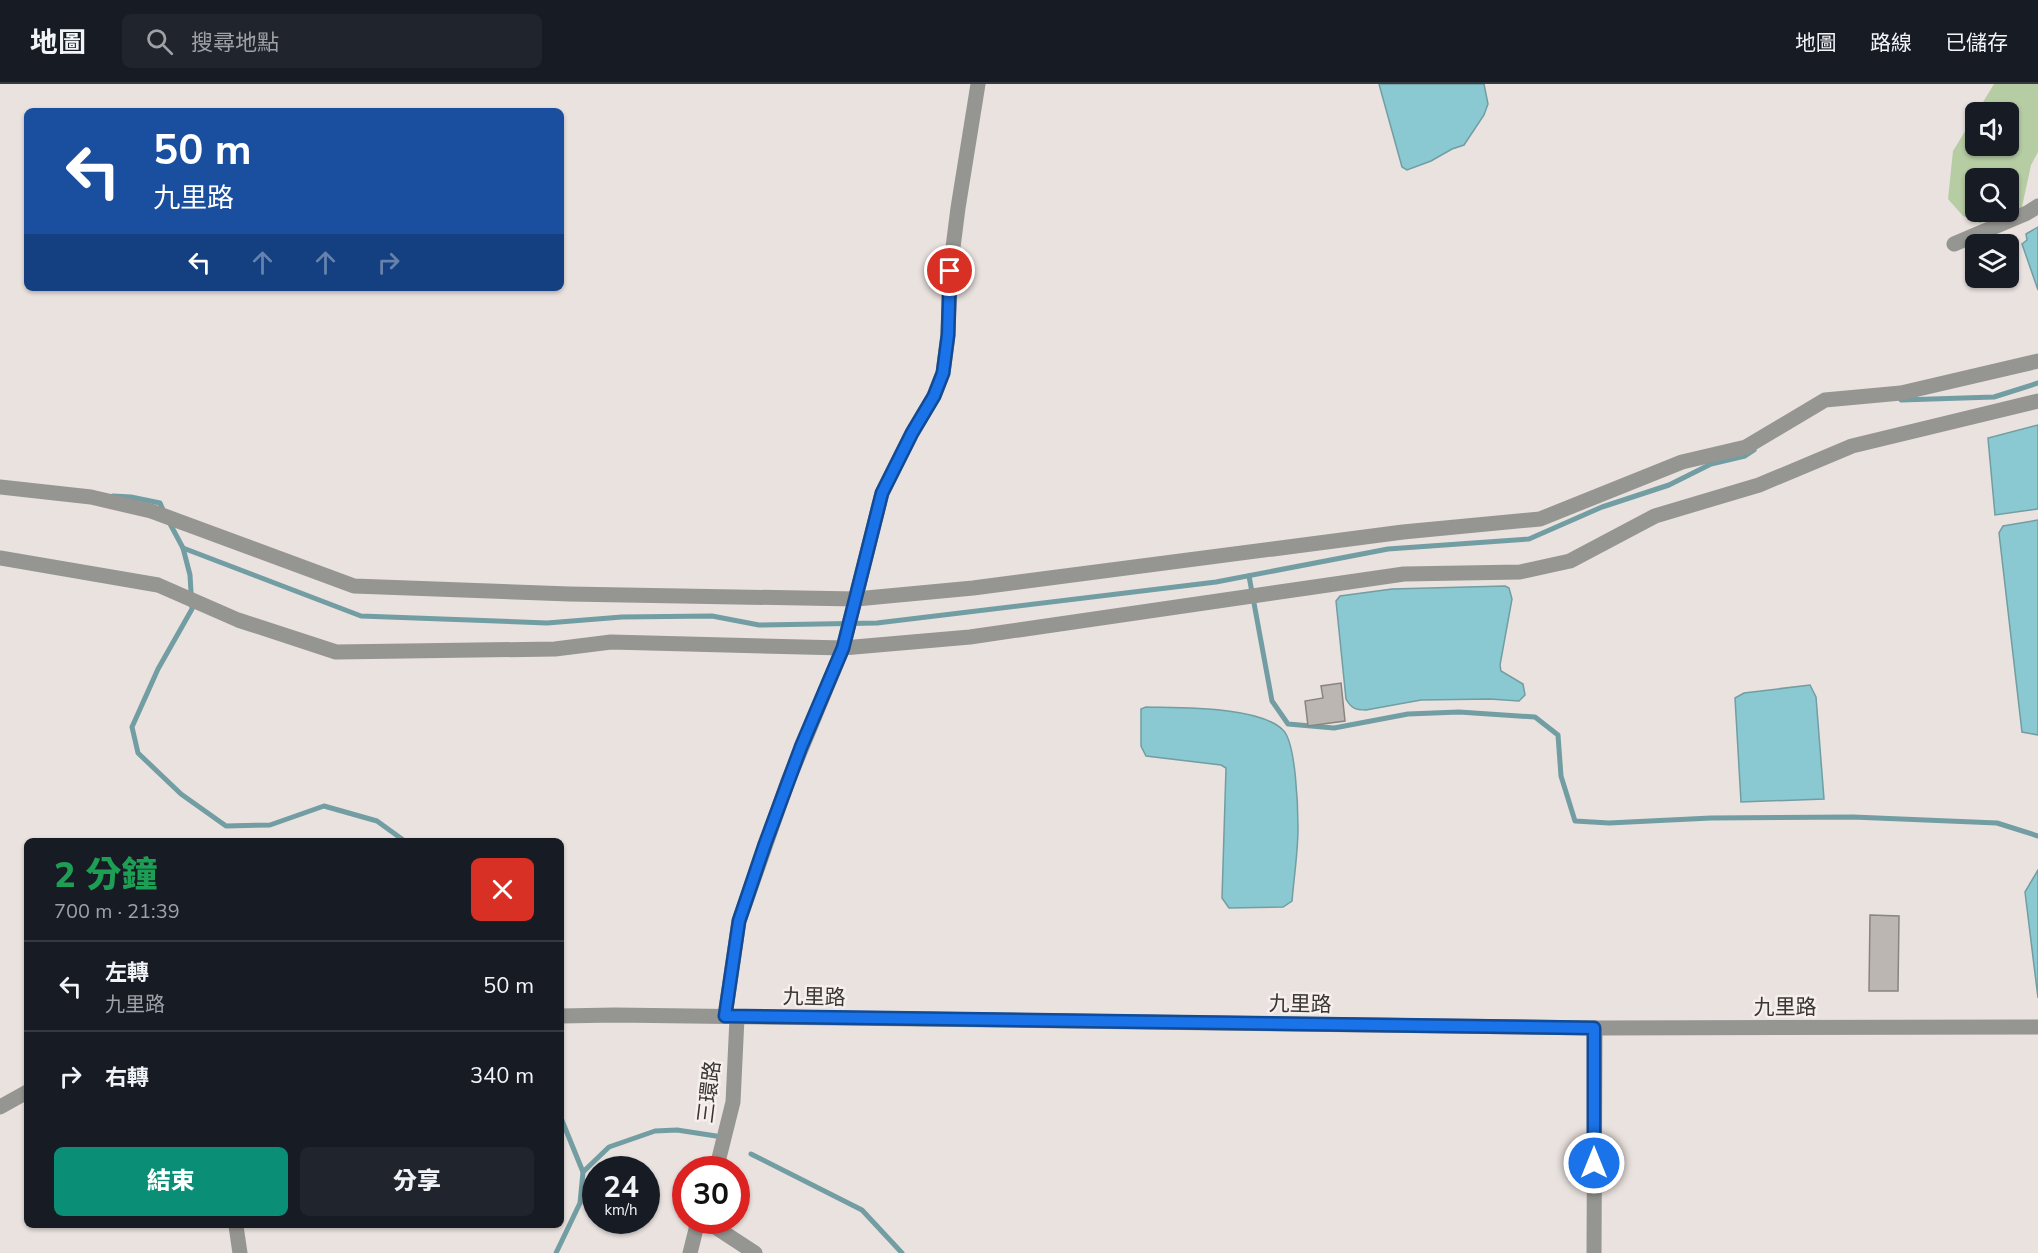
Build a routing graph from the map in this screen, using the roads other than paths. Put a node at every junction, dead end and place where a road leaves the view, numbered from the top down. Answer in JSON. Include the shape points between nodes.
{"nodes":[{"id":1,"x":978,"y":84,"type":"edge"},
{"id":2,"x":2038,"y":206,"type":"edge"},
{"id":3,"x":1954,"y":244,"type":"dead end"},
{"id":4,"x":2038,"y":361,"type":"edge"},
{"id":5,"x":2038,"y":401,"type":"edge"},
{"id":6,"x":0,"y":487,"type":"edge"},
{"id":7,"x":0,"y":558,"type":"edge"},
{"id":8,"x":856,"y":599,"type":"junction"},
{"id":9,"x":843,"y":648,"type":"junction"},
{"id":10,"x":564,"y":1016,"type":"edge"},
{"id":11,"x":731,"y":1017,"type":"junction"},
{"id":12,"x":2038,"y":1027,"type":"edge"},
{"id":13,"x":1594,"y":1028,"type":"junction"},
{"id":14,"x":24,"y":1094,"type":"edge"},
{"id":15,"x":0,"y":1107,"type":"edge"},
{"id":16,"x":720,"y":1156,"type":"edge"},
{"id":17,"x":236,"y":1228,"type":"edge"},
{"id":18,"x":695,"y":1234,"type":"edge"},
{"id":19,"x":726,"y":1234,"type":"edge"},
{"id":20,"x":240,"y":1253,"type":"edge"},
{"id":21,"x":690,"y":1253,"type":"edge"},
{"id":22,"x":755,"y":1253,"type":"edge"},
{"id":23,"x":1594,"y":1253,"type":"edge"}],
"edges":[{"from":1,"to":8,"type":"street","name":"三環路","via":[[952,250],[943,373],[882,493]]},
{"from":2,"to":3,"type":"street"},
{"from":4,"to":8,"type":"street","via":[[1901,393],[1825,400],[1746,447],[1682,462],[1540,519],[1403,532],[973,588]]},
{"from":5,"to":9,"type":"street","via":[[1852,446],[1759,485],[1655,516],[1570,561],[1520,572],[1404,574],[970,637]]},
{"from":6,"to":8,"type":"street","via":[[91,497],[151,511],[354,586]]},
{"from":7,"to":9,"type":"street","via":[[158,585],[238,620],[336,652],[555,649],[611,642]]},
{"from":8,"to":9,"type":"street","name":"三環路"},
{"from":9,"to":11,"type":"street","name":"三環路","via":[[788,781],[739,921]]},
{"from":10,"to":11,"type":"street","name":"九里路"},
{"from":11,"to":13,"type":"street","name":"九里路"},
{"from":11,"to":16,"type":"street","name":"三環路","via":[[733,1102]]},
{"from":12,"to":13,"type":"street","name":"九里路"},
{"from":13,"to":23,"type":"street"},
{"from":14,"to":15,"type":"street"},
{"from":17,"to":20,"type":"street"},
{"from":18,"to":21,"type":"street"},
{"from":19,"to":22,"type":"street"}]}
